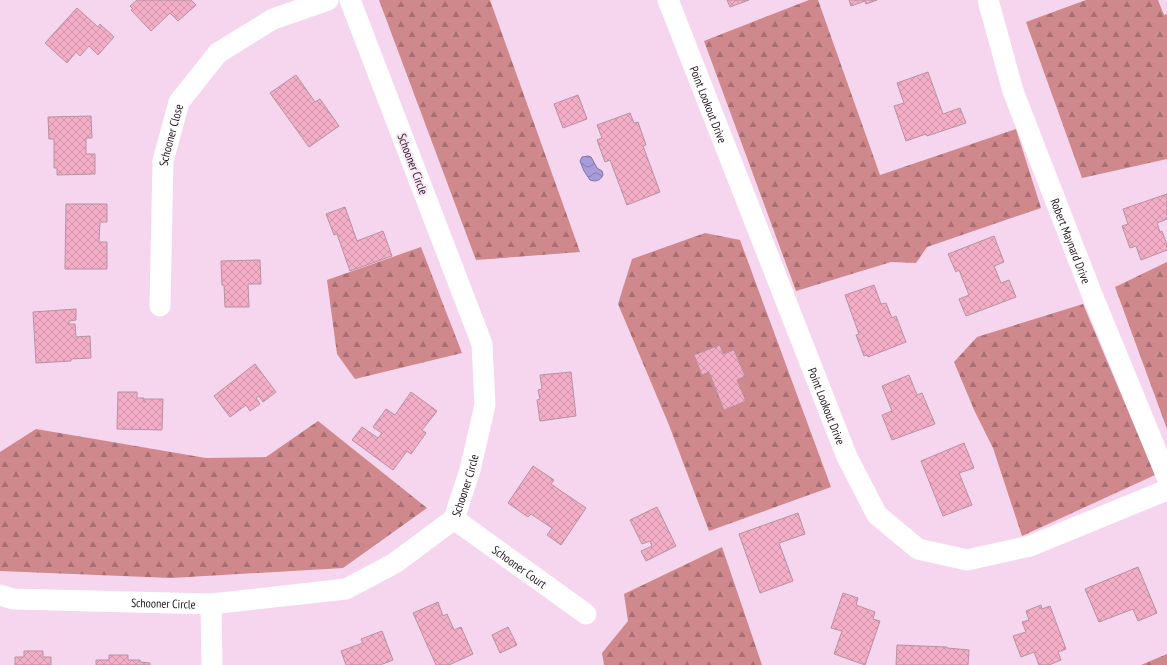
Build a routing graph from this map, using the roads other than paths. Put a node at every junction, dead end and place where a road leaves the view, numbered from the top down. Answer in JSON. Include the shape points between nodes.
{"nodes":[{"id":1,"x":328,"y":0,"type":"edge"},
{"id":2,"x":350,"y":0,"type":"edge"},
{"id":3,"x":668,"y":0,"type":"edge"},
{"id":4,"x":988,"y":0,"type":"edge"},
{"id":5,"x":160,"y":306,"type":"dead end"},
{"id":6,"x":1167,"y":477,"type":"edge"},
{"id":7,"x":1167,"y":490,"type":"edge"},
{"id":8,"x":454,"y":519,"type":"junction"},
{"id":9,"x":0,"y":595,"type":"edge"},
{"id":10,"x":211,"y":604,"type":"junction"},
{"id":11,"x":586,"y":614,"type":"dead end"},
{"id":12,"x":212,"y":665,"type":"edge"}],
"edges":[{"from":1,"to":5,"type":"street","name":"Schooner Close","via":[[273,19],[218,52],[179,102],[163,161]]},
{"from":2,"to":8,"type":"street","name":"Schooner Circle","via":[[482,344],[485,405],[470,470]]},
{"from":3,"to":7,"type":"street","name":"Point Lookout Drive","via":[[847,456],[877,515],[918,549],[967,560],[1030,546]]},
{"from":4,"to":6,"type":"street","name":"Robert Maynard Drive","via":[[1012,91]]},
{"from":8,"to":10,"type":"street","name":"Schooner Circle","via":[[395,563],[346,589]]},
{"from":8,"to":11,"type":"street","name":"Schooner Court"},
{"from":9,"to":10,"type":"street","name":"Schooner Circle","via":[[13,599]]},
{"from":10,"to":12,"type":"street"}]}
